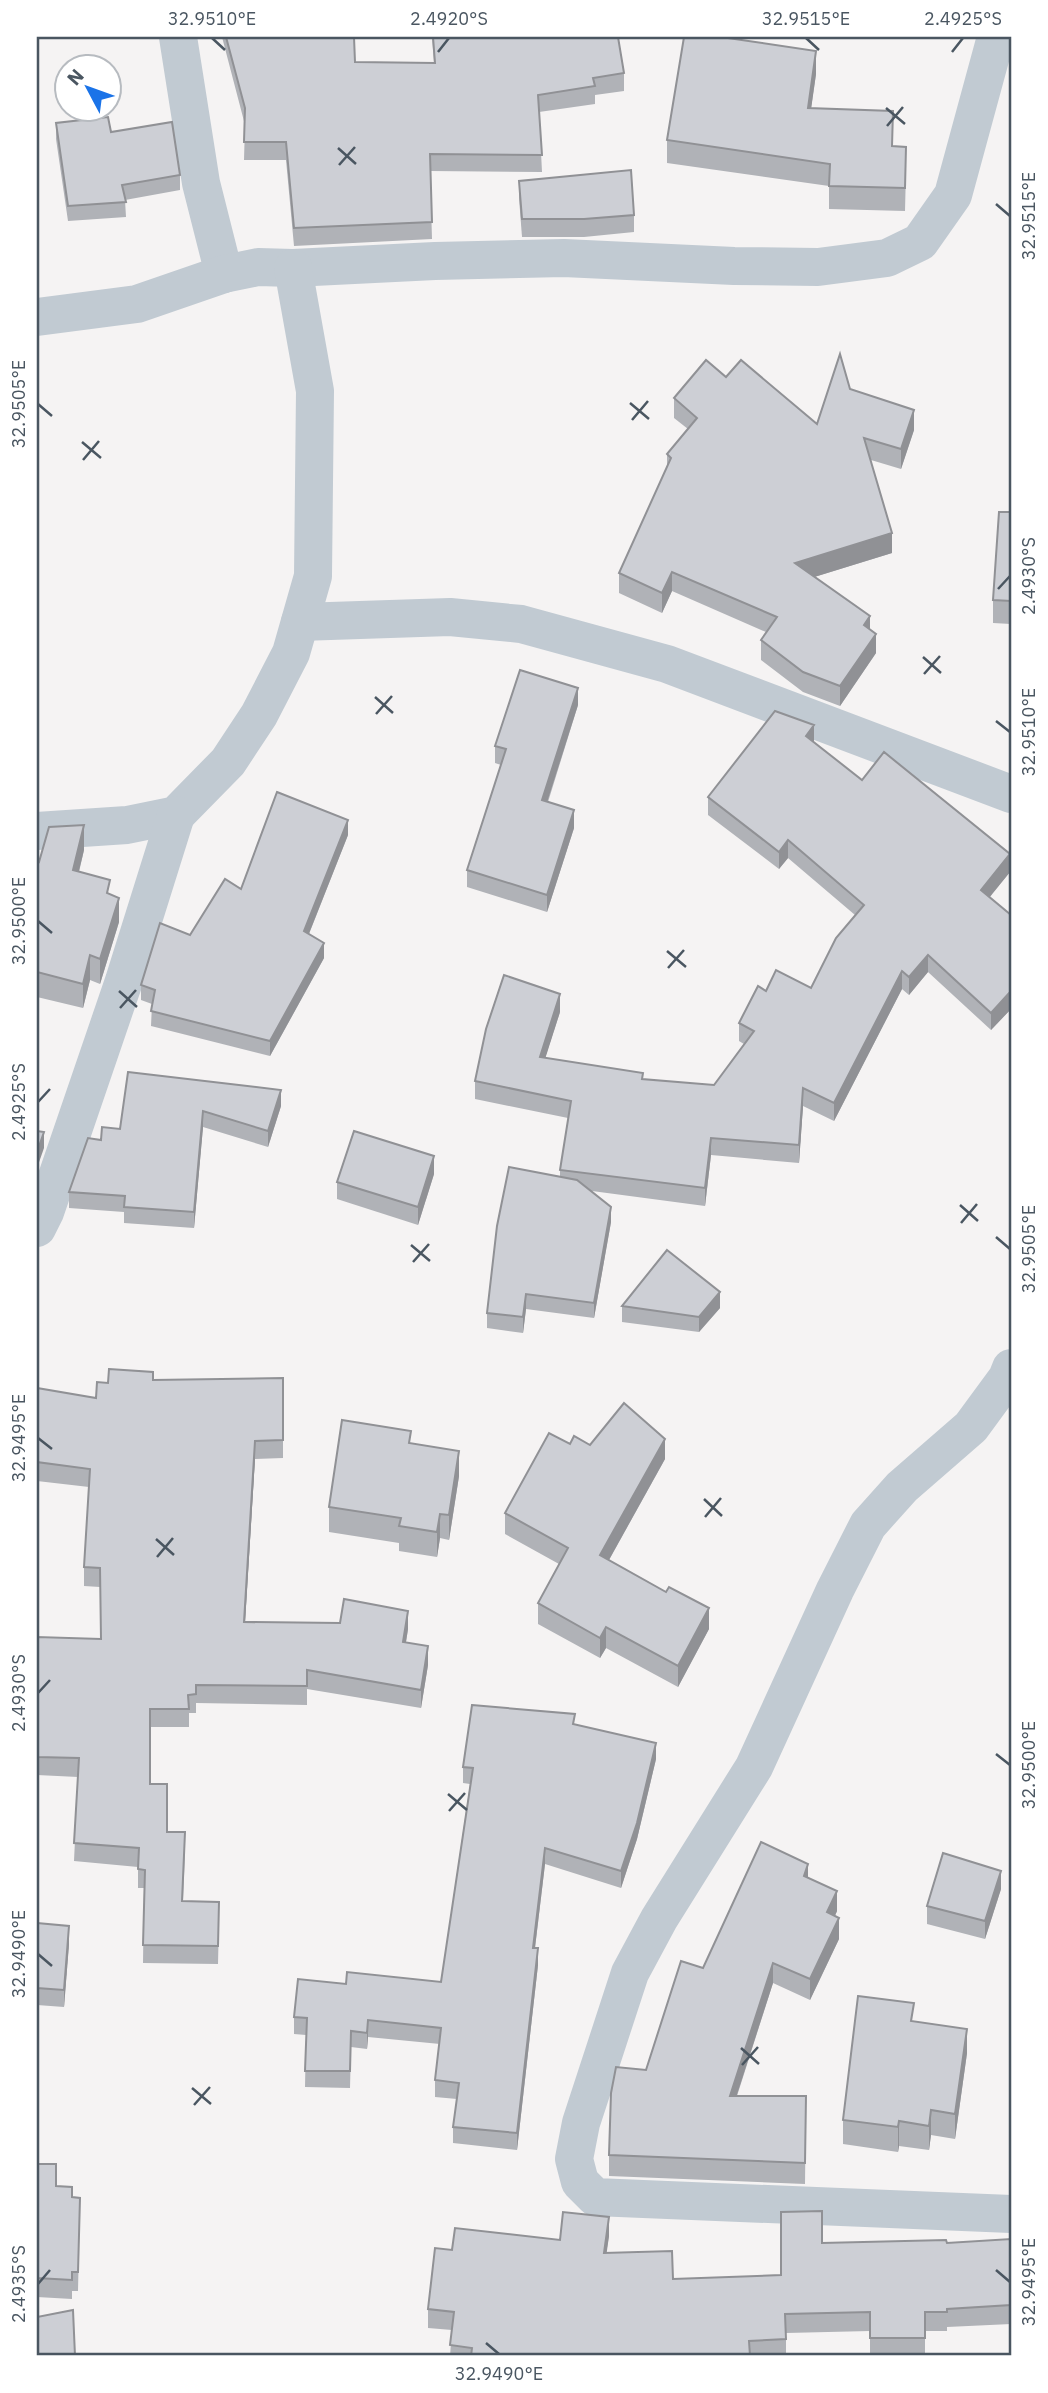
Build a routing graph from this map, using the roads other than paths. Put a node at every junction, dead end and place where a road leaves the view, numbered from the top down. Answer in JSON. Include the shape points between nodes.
{"nodes":[{"id":1,"x":178,"y":37,"type":"edge"},
{"id":2,"x":996,"y":37,"type":"edge"},
{"id":3,"x":996,"y":105,"type":"edge"},
{"id":4,"x":293,"y":268,"type":"junction"},
{"id":5,"x":224,"y":274,"type":"junction"},
{"id":6,"x":37,"y":317,"type":"edge"},
{"id":7,"x":300,"y":622,"type":"junction"},
{"id":8,"x":1011,"y":794,"type":"edge"},
{"id":9,"x":176,"y":815,"type":"junction"},
{"id":10,"x":37,"y":831,"type":"edge"},
{"id":11,"x":37,"y":1228,"type":"edge"},
{"id":12,"x":1011,"y":1368,"type":"edge"},
{"id":13,"x":1011,"y":2214,"type":"edge"}],
"edges":[{"from":1,"to":5,"type":"street","via":[[201,183]]},
{"from":2,"to":3,"type":"street"},
{"from":3,"to":4,"type":"street","via":[[953,195],[920,242],[887,257],[818,267],[564,258]]},
{"from":4,"to":5,"type":"street","via":[[258,267]]},
{"from":4,"to":7,"type":"street","via":[[316,391],[313,576]]},
{"from":5,"to":6,"type":"street","via":[[137,304]]},
{"from":7,"to":8,"type":"street","via":[[450,617],[521,624],[667,664]]},
{"from":7,"to":9,"type":"street","via":[[291,653],[259,715],[228,762]]},
{"from":9,"to":10,"type":"street","via":[[127,825]]},
{"from":9,"to":11,"type":"street"},
{"from":12,"to":13,"type":"street","via":[[971,1427],[902,1487],[867,1525],[754,1767],[630,1973],[581,2123],[575,2159],[580,2182],[595,2197]]}]}
